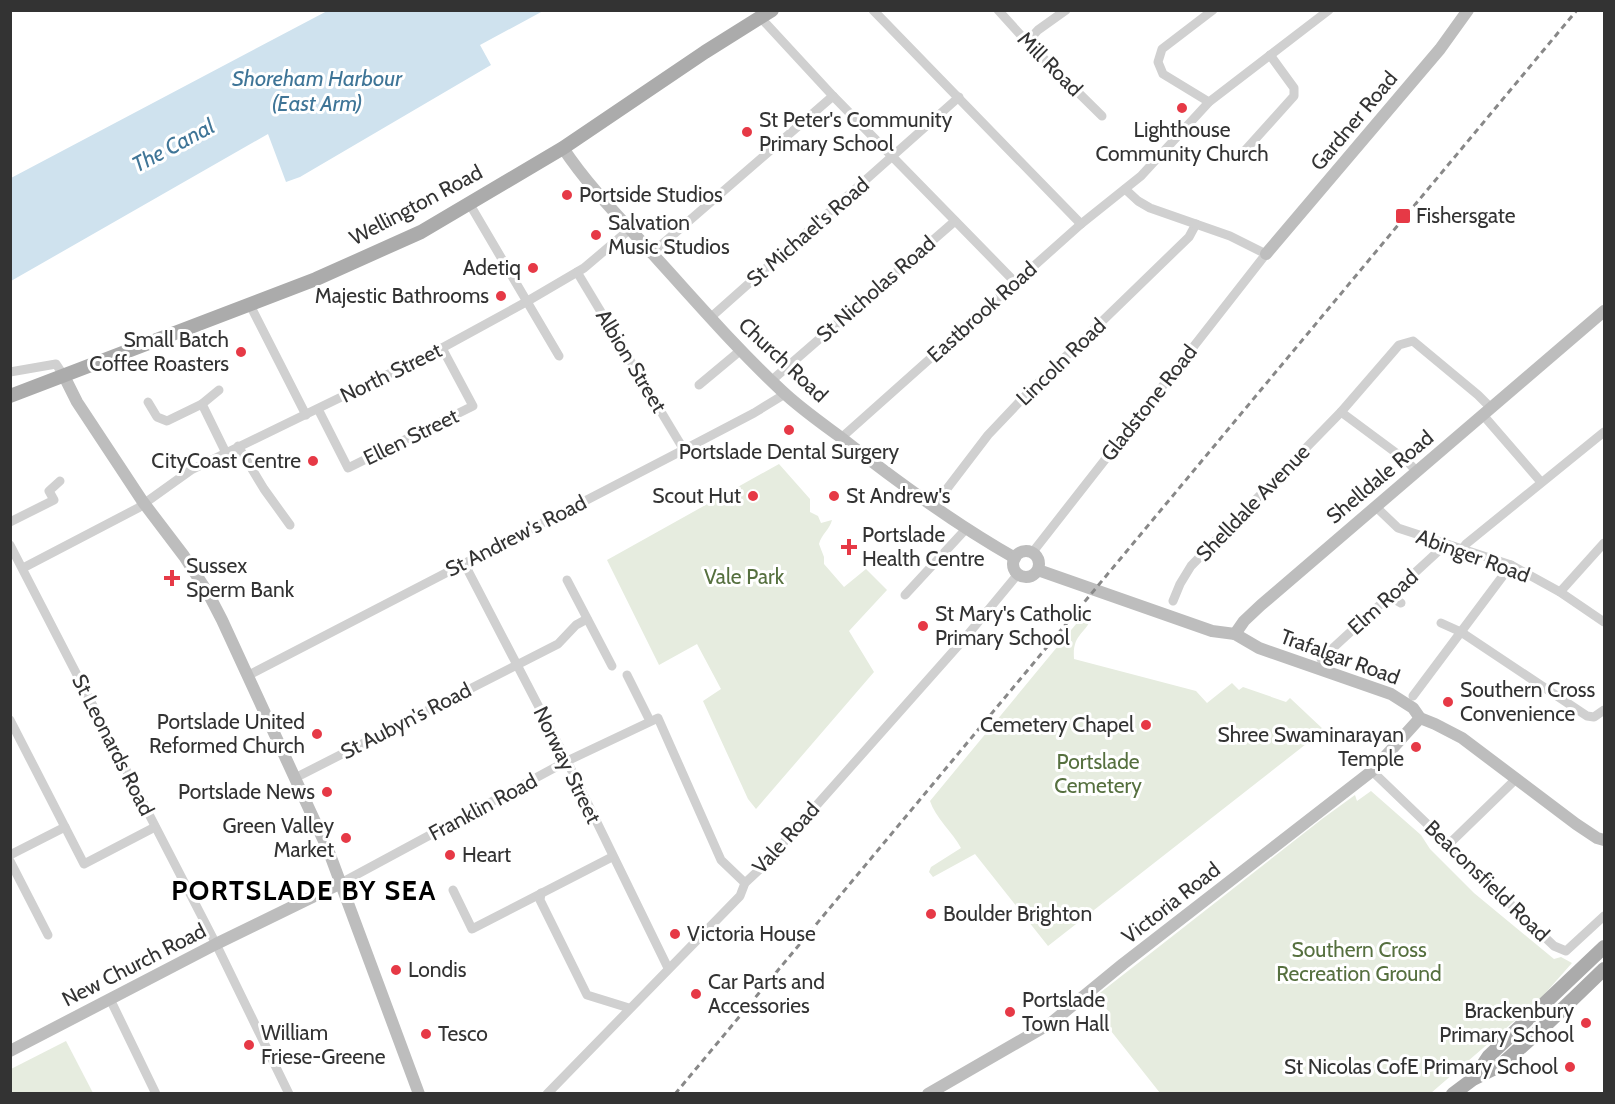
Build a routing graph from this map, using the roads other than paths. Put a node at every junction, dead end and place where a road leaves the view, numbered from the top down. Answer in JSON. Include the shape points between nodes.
{"nodes":[{"id":1,"x":873,"y":10,"type":"edge"},
{"id":2,"x":998,"y":10,"type":"edge"},
{"id":3,"x":1066,"y":10,"type":"edge"},
{"id":4,"x":1213,"y":10,"type":"edge"},
{"id":5,"x":1329,"y":10,"type":"edge"},
{"id":6,"x":1468,"y":10,"type":"edge"},
{"id":7,"x":766,"y":14,"type":"edge"},
{"id":8,"x":1027,"y":42,"type":"junction"},
{"id":9,"x":1270,"y":55,"type":"junction"},
{"id":10,"x":833,"y":96,"type":"junction"},
{"id":11,"x":959,"y":97,"type":"junction"},
{"id":12,"x":1209,"y":102,"type":"junction"},
{"id":13,"x":1102,"y":116,"type":"dead end"},
{"id":14,"x":563,"y":148,"type":"junction"},
{"id":15,"x":1240,"y":156,"type":"dead end"},
{"id":16,"x":893,"y":157,"type":"junction"},
{"id":17,"x":1125,"y":189,"type":"junction"},
{"id":18,"x":469,"y":203,"type":"junction"},
{"id":19,"x":955,"y":221,"type":"junction"},
{"id":20,"x":1081,"y":224,"type":"junction"},
{"id":21,"x":1196,"y":224,"type":"junction"},
{"id":22,"x":630,"y":229,"type":"junction"},
{"id":23,"x":652,"y":253,"type":"junction"},
{"id":24,"x":1266,"y":254,"type":"junction"},
{"id":25,"x":577,"y":272,"type":"junction"},
{"id":26,"x":1015,"y":282,"type":"junction"},
{"id":27,"x":526,"y":302,"type":"junction"},
{"id":28,"x":249,"y":303,"type":"junction"},
{"id":29,"x":1605,"y":311,"type":"edge"},
{"id":30,"x":710,"y":318,"type":"junction"},
{"id":31,"x":442,"y":348,"type":"junction"},
{"id":32,"x":741,"y":350,"type":"junction"},
{"id":33,"x":559,"y":356,"type":"dead end"},
{"id":34,"x":10,"y":372,"type":"edge"},
{"id":35,"x":64,"y":376,"type":"junction"},
{"id":36,"x":771,"y":381,"type":"junction"},
{"id":37,"x":699,"y":385,"type":"dead end"},
{"id":38,"x":219,"y":390,"type":"dead end"},
{"id":39,"x":785,"y":394,"type":"junction"},
{"id":40,"x":10,"y":396,"type":"edge"},
{"id":41,"x":148,"y":402,"type":"dead end"},
{"id":42,"x":202,"y":404,"type":"junction"},
{"id":43,"x":318,"y":409,"type":"junction"},
{"id":44,"x":1341,"y":412,"type":"junction"},
{"id":45,"x":1487,"y":412,"type":"junction"},
{"id":46,"x":306,"y":415,"type":"junction"},
{"id":47,"x":1605,"y":432,"type":"edge"},
{"id":48,"x":841,"y":438,"type":"junction"},
{"id":49,"x":1595,"y":440,"type":"junction"},
{"id":50,"x":238,"y":446,"type":"junction"},
{"id":51,"x":1605,"y":447,"type":"edge"},
{"id":52,"x":684,"y":450,"type":"junction"},
{"id":53,"x":225,"y":451,"type":"junction"},
{"id":54,"x":1417,"y":472,"type":"junction"},
{"id":55,"x":60,"y":481,"type":"dead end"},
{"id":56,"x":1541,"y":482,"type":"junction"},
{"id":57,"x":143,"y":502,"type":"junction"},
{"id":58,"x":1375,"y":506,"type":"junction"},
{"id":59,"x":933,"y":507,"type":"junction"},
{"id":60,"x":10,"y":522,"type":"edge"},
{"id":61,"x":290,"y":525,"type":"dead end"},
{"id":62,"x":965,"y":530,"type":"junction"},
{"id":63,"x":1605,"y":543,"type":"edge"},
{"id":64,"x":10,"y":545,"type":"edge"},
{"id":65,"x":1445,"y":545,"type":"junction"},
{"id":66,"x":1462,"y":549,"type":"junction"},
{"id":67,"x":1032,"y":553,"type":"junction"},
{"id":68,"x":1015,"y":558,"type":"junction"},
{"id":69,"x":464,"y":563,"type":"junction"},
{"id":70,"x":1511,"y":565,"type":"junction"},
{"id":71,"x":23,"y":568,"type":"junction"},
{"id":72,"x":1038,"y":570,"type":"junction"},
{"id":73,"x":1018,"y":574,"type":"junction"},
{"id":74,"x":567,"y":580,"type":"dead end"},
{"id":75,"x":1560,"y":592,"type":"junction"},
{"id":76,"x":905,"y":595,"type":"dead end"},
{"id":77,"x":1389,"y":596,"type":"junction"},
{"id":78,"x":1173,"y":600,"type":"dead end"},
{"id":79,"x":1401,"y":603,"type":"dead end"},
{"id":80,"x":587,"y":619,"type":"junction"},
{"id":81,"x":1605,"y":622,"type":"edge"},
{"id":82,"x":1441,"y":623,"type":"dead end"},
{"id":83,"x":1461,"y":632,"type":"junction"},
{"id":84,"x":1234,"y":634,"type":"junction"},
{"id":85,"x":1321,"y":659,"type":"dead end"},
{"id":86,"x":517,"y":664,"type":"junction"},
{"id":87,"x":612,"y":666,"type":"dead end"},
{"id":88,"x":627,"y":675,"type":"dead end"},
{"id":89,"x":247,"y":676,"type":"junction"},
{"id":90,"x":1413,"y":696,"type":"dead end"},
{"id":91,"x":1605,"y":710,"type":"edge"},
{"id":92,"x":1420,"y":718,"type":"junction"},
{"id":93,"x":654,"y":719,"type":"junction"},
{"id":94,"x":10,"y":720,"type":"edge"},
{"id":95,"x":567,"y":761,"type":"junction"},
{"id":96,"x":1372,"y":771,"type":"junction"},
{"id":97,"x":295,"y":778,"type":"junction"},
{"id":98,"x":1517,"y":778,"type":"junction"},
{"id":99,"x":66,"y":827,"type":"junction"},
{"id":100,"x":155,"y":827,"type":"junction"},
{"id":101,"x":1601,"y":839,"type":"edge"},
{"id":102,"x":1449,"y":844,"type":"junction"},
{"id":103,"x":1605,"y":849,"type":"edge"},
{"id":104,"x":10,"y":855,"type":"edge"},
{"id":105,"x":612,"y":857,"type":"junction"},
{"id":106,"x":10,"y":861,"type":"edge"},
{"id":107,"x":341,"y":883,"type":"junction"},
{"id":108,"x":745,"y":883,"type":"junction"},
{"id":109,"x":453,"y":891,"type":"dead end"},
{"id":110,"x":541,"y":893,"type":"junction"},
{"id":111,"x":1605,"y":916,"type":"edge"},
{"id":112,"x":48,"y":936,"type":"dead end"},
{"id":113,"x":216,"y":944,"type":"junction"},
{"id":114,"x":1605,"y":947,"type":"edge"},
{"id":115,"x":668,"y":968,"type":"junction"},
{"id":116,"x":1605,"y":969,"type":"edge"},
{"id":117,"x":110,"y":999,"type":"junction"},
{"id":118,"x":629,"y":1008,"type":"junction"},
{"id":119,"x":10,"y":1050,"type":"edge"},
{"id":120,"x":1473,"y":1079,"type":"junction"},
{"id":121,"x":930,"y":1093,"type":"edge"},
{"id":122,"x":156,"y":1094,"type":"edge"},
{"id":123,"x":289,"y":1094,"type":"edge"},
{"id":124,"x":419,"y":1094,"type":"edge"},
{"id":125,"x":547,"y":1094,"type":"edge"},
{"id":126,"x":1454,"y":1094,"type":"edge"}],
"edges":[{"from":1,"to":11,"type":"street"},
{"from":2,"to":8,"type":"street","name":"Mill Road"},
{"from":3,"to":8,"type":"street"},
{"from":4,"to":12,"type":"street","via":[[1162,48],[1158,62],[1167,77]]},
{"from":5,"to":9,"type":"street","name":"Eastbrook Road"},
{"from":6,"to":24,"type":"main road","name":"Gardner Road","via":[[1440,49]]},
{"from":7,"to":10,"type":"street"},
{"from":7,"to":14,"type":"main road","name":"Wellington Road"},
{"from":8,"to":13,"type":"street","name":"Mill Road"},
{"from":9,"to":12,"type":"street","name":"Eastbrook Road"},
{"from":9,"to":15,"type":"street","via":[[1294,88],[1294,96]]},
{"from":10,"to":16,"type":"street"},
{"from":10,"to":23,"type":"street"},
{"from":11,"to":16,"type":"street","name":"St Michael's Road"},
{"from":11,"to":20,"type":"street"},
{"from":12,"to":17,"type":"street","name":"Eastbrook Road"},
{"from":14,"to":18,"type":"main road","name":"Wellington Road"},
{"from":14,"to":22,"type":"main road","name":"Church Road"},
{"from":16,"to":19,"type":"street"},
{"from":16,"to":30,"type":"street","name":"St Michael's Road"},
{"from":17,"to":20,"type":"street","name":"Eastbrook Road"},
{"from":17,"to":21,"type":"street","via":[[1150,208]]},
{"from":18,"to":27,"type":"street"},
{"from":18,"to":28,"type":"main road","name":"Wellington Road","via":[[382,250]]},
{"from":19,"to":26,"type":"street"},
{"from":19,"to":36,"type":"street","name":"St Nicholas Road"},
{"from":20,"to":26,"type":"street","name":"Eastbrook Road"},
{"from":21,"to":24,"type":"street"},
{"from":21,"to":59,"type":"street","name":"Lincoln Road","via":[[1190,237],[988,435]]},
{"from":22,"to":23,"type":"main road","name":"Church Road"},
{"from":22,"to":25,"type":"street","name":"North Street"},
{"from":23,"to":30,"type":"main road","name":"Church Road"},
{"from":24,"to":67,"type":"street","name":"Gladstone Road"},
{"from":25,"to":27,"type":"street","name":"North Street"},
{"from":25,"to":52,"type":"street","name":"Albion Street"},
{"from":26,"to":48,"type":"street","name":"Eastbrook Road"},
{"from":27,"to":31,"type":"street","name":"North Street"},
{"from":27,"to":33,"type":"street"},
{"from":28,"to":35,"type":"main road","name":"Wellington Road"},
{"from":28,"to":46,"type":"street"},
{"from":29,"to":45,"type":"main road","name":"Shelldale Road"},
{"from":30,"to":32,"type":"main road","name":"Church Road"},
{"from":31,"to":43,"type":"street","name":"North Street"},
{"from":31,"to":43,"type":"street","name":"Ellen Street","via":[[473,406],[348,468]]},
{"from":32,"to":36,"type":"main road","name":"Church Road"},
{"from":32,"to":37,"type":"street"},
{"from":34,"to":35,"type":"street","via":[[56,364]]},
{"from":35,"to":40,"type":"main road","name":"Wellington Road"},
{"from":35,"to":57,"type":"main road"},
{"from":36,"to":39,"type":"main road","name":"Church Road"},
{"from":38,"to":42,"type":"street"},
{"from":39,"to":48,"type":"main road","name":"Church Road"},
{"from":39,"to":52,"type":"street","name":"St Andrew's Road"},
{"from":41,"to":42,"type":"street","via":[[158,417],[167,421]]},
{"from":42,"to":53,"type":"street"},
{"from":43,"to":46,"type":"street","name":"North Street"},
{"from":44,"to":45,"type":"street","name":"Shelldale Avenue","via":[[1399,345],[1413,341],[1478,395]]},
{"from":44,"to":54,"type":"street"},
{"from":44,"to":78,"type":"street","name":"Shelldale Avenue","via":[[1191,566]]},
{"from":45,"to":54,"type":"main road","name":"Shelldale Road"},
{"from":45,"to":56,"type":"street"},
{"from":46,"to":50,"type":"street","name":"North Street"},
{"from":47,"to":49,"type":"street"},
{"from":48,"to":59,"type":"main road","name":"Church Road"},
{"from":49,"to":51,"type":"street"},
{"from":49,"to":56,"type":"street"},
{"from":50,"to":53,"type":"street","name":"North Street"},
{"from":50,"to":61,"type":"street"},
{"from":52,"to":69,"type":"street","name":"St Andrew's Road"},
{"from":53,"to":57,"type":"street","name":"North Street"},
{"from":54,"to":58,"type":"main road","name":"Shelldale Road"},
{"from":55,"to":60,"type":"street","via":[[49,490],[54,500]]},
{"from":56,"to":66,"type":"street"},
{"from":57,"to":71,"type":"street","name":"North Street"},
{"from":57,"to":89,"type":"main road","via":[[208,593]]},
{"from":58,"to":65,"type":"street","name":"Abinger Road","via":[[1398,528]]},
{"from":58,"to":84,"type":"main road","name":"Shelldale Road","via":[[1261,605]]},
{"from":59,"to":62,"type":"main road","name":"Church Road"},
{"from":62,"to":68,"type":"main road","name":"Church Road"},
{"from":62,"to":76,"type":"street"},
{"from":63,"to":75,"type":"street"},
{"from":64,"to":71,"type":"street","name":"St Leonards Road"},
{"from":65,"to":66,"type":"street","name":"Abinger Road"},
{"from":65,"to":77,"type":"street","name":"Elm Road"},
{"from":66,"to":70,"type":"street","name":"Abinger Road"},
{"from":67,"to":68,"type":"main road","via":[[1022,552]]},
{"from":67,"to":72,"type":"main road","via":[[1039,561]]},
{"from":68,"to":73,"type":"main road"},
{"from":69,"to":86,"type":"street","name":"Norway Street"},
{"from":69,"to":89,"type":"street","name":"St Andrew's Road"},
{"from":70,"to":75,"type":"street","name":"Abinger Road"},
{"from":70,"to":83,"type":"street"},
{"from":71,"to":100,"type":"street","name":"St Leonards Road"},
{"from":72,"to":73,"type":"main road","via":[[1028,577]]},
{"from":72,"to":84,"type":"main road","name":"Trafalgar Road","via":[[1212,631]]},
{"from":73,"to":108,"type":"street","name":"Vale Road"},
{"from":74,"to":80,"type":"street"},
{"from":75,"to":81,"type":"street","name":"Abinger Road"},
{"from":77,"to":79,"type":"street"},
{"from":77,"to":85,"type":"street","name":"Elm Road"},
{"from":80,"to":86,"type":"street","name":"St Aubyn's Road","via":[[558,644]]},
{"from":80,"to":87,"type":"street"},
{"from":82,"to":83,"type":"street"},
{"from":83,"to":90,"type":"street"},
{"from":83,"to":91,"type":"street","via":[[1587,716],[1594,717]]},
{"from":84,"to":92,"type":"main road","name":"Trafalgar Road","via":[[1259,648],[1391,694],[1413,708]]},
{"from":86,"to":95,"type":"street","name":"Norway Street"},
{"from":86,"to":97,"type":"street","name":"St Aubyn's Road"},
{"from":88,"to":93,"type":"street"},
{"from":89,"to":97,"type":"main road"},
{"from":92,"to":96,"type":"main road","name":"Victoria Road"},
{"from":92,"to":98,"type":"main road","name":"Trafalgar Road","via":[[1462,738]]},
{"from":93,"to":95,"type":"street","name":"Franklin Road"},
{"from":93,"to":108,"type":"street","via":[[721,860]]},
{"from":94,"to":99,"type":"street"},
{"from":95,"to":105,"type":"street","name":"Norway Street"},
{"from":95,"to":107,"type":"street","name":"Franklin Road"},
{"from":96,"to":102,"type":"street","name":"Beaconsfield Road"},
{"from":96,"to":121,"type":"main road","name":"Victoria Road","via":[[1051,1023]]},
{"from":97,"to":107,"type":"main road"},
{"from":98,"to":101,"type":"main road","name":"Trafalgar Road"},
{"from":98,"to":102,"type":"street"},
{"from":99,"to":100,"type":"street","via":[[84,864]]},
{"from":99,"to":104,"type":"street"},
{"from":100,"to":113,"type":"street","name":"St Leonards Road"},
{"from":101,"to":103,"type":"main road","name":"Trafalgar Road"},
{"from":102,"to":111,"type":"street","name":"Beaconsfield Road","via":[[1554,946],[1566,951]]},
{"from":105,"to":110,"type":"street"},
{"from":105,"to":115,"type":"street","name":"Norway Street"},
{"from":106,"to":112,"type":"street"},
{"from":107,"to":113,"type":"main road","name":"New Church Road"},
{"from":107,"to":124,"type":"main road"},
{"from":108,"to":115,"type":"street","name":"Vale Road","via":[[740,896]]},
{"from":109,"to":110,"type":"street","via":[[472,929]]},
{"from":110,"to":118,"type":"street","via":[[539,897],[587,995]]},
{"from":113,"to":117,"type":"main road","name":"New Church Road"},
{"from":113,"to":123,"type":"street","name":"St Leonards Road"},
{"from":114,"to":120,"type":"main road","via":[[1489,1056]]},
{"from":115,"to":118,"type":"street","name":"Vale Road"},
{"from":116,"to":120,"type":"main road","via":[[1500,1065]]},
{"from":117,"to":119,"type":"main road","name":"New Church Road"},
{"from":117,"to":122,"type":"street"},
{"from":118,"to":125,"type":"street","name":"Vale Road"},
{"from":120,"to":126,"type":"main road"}]}
